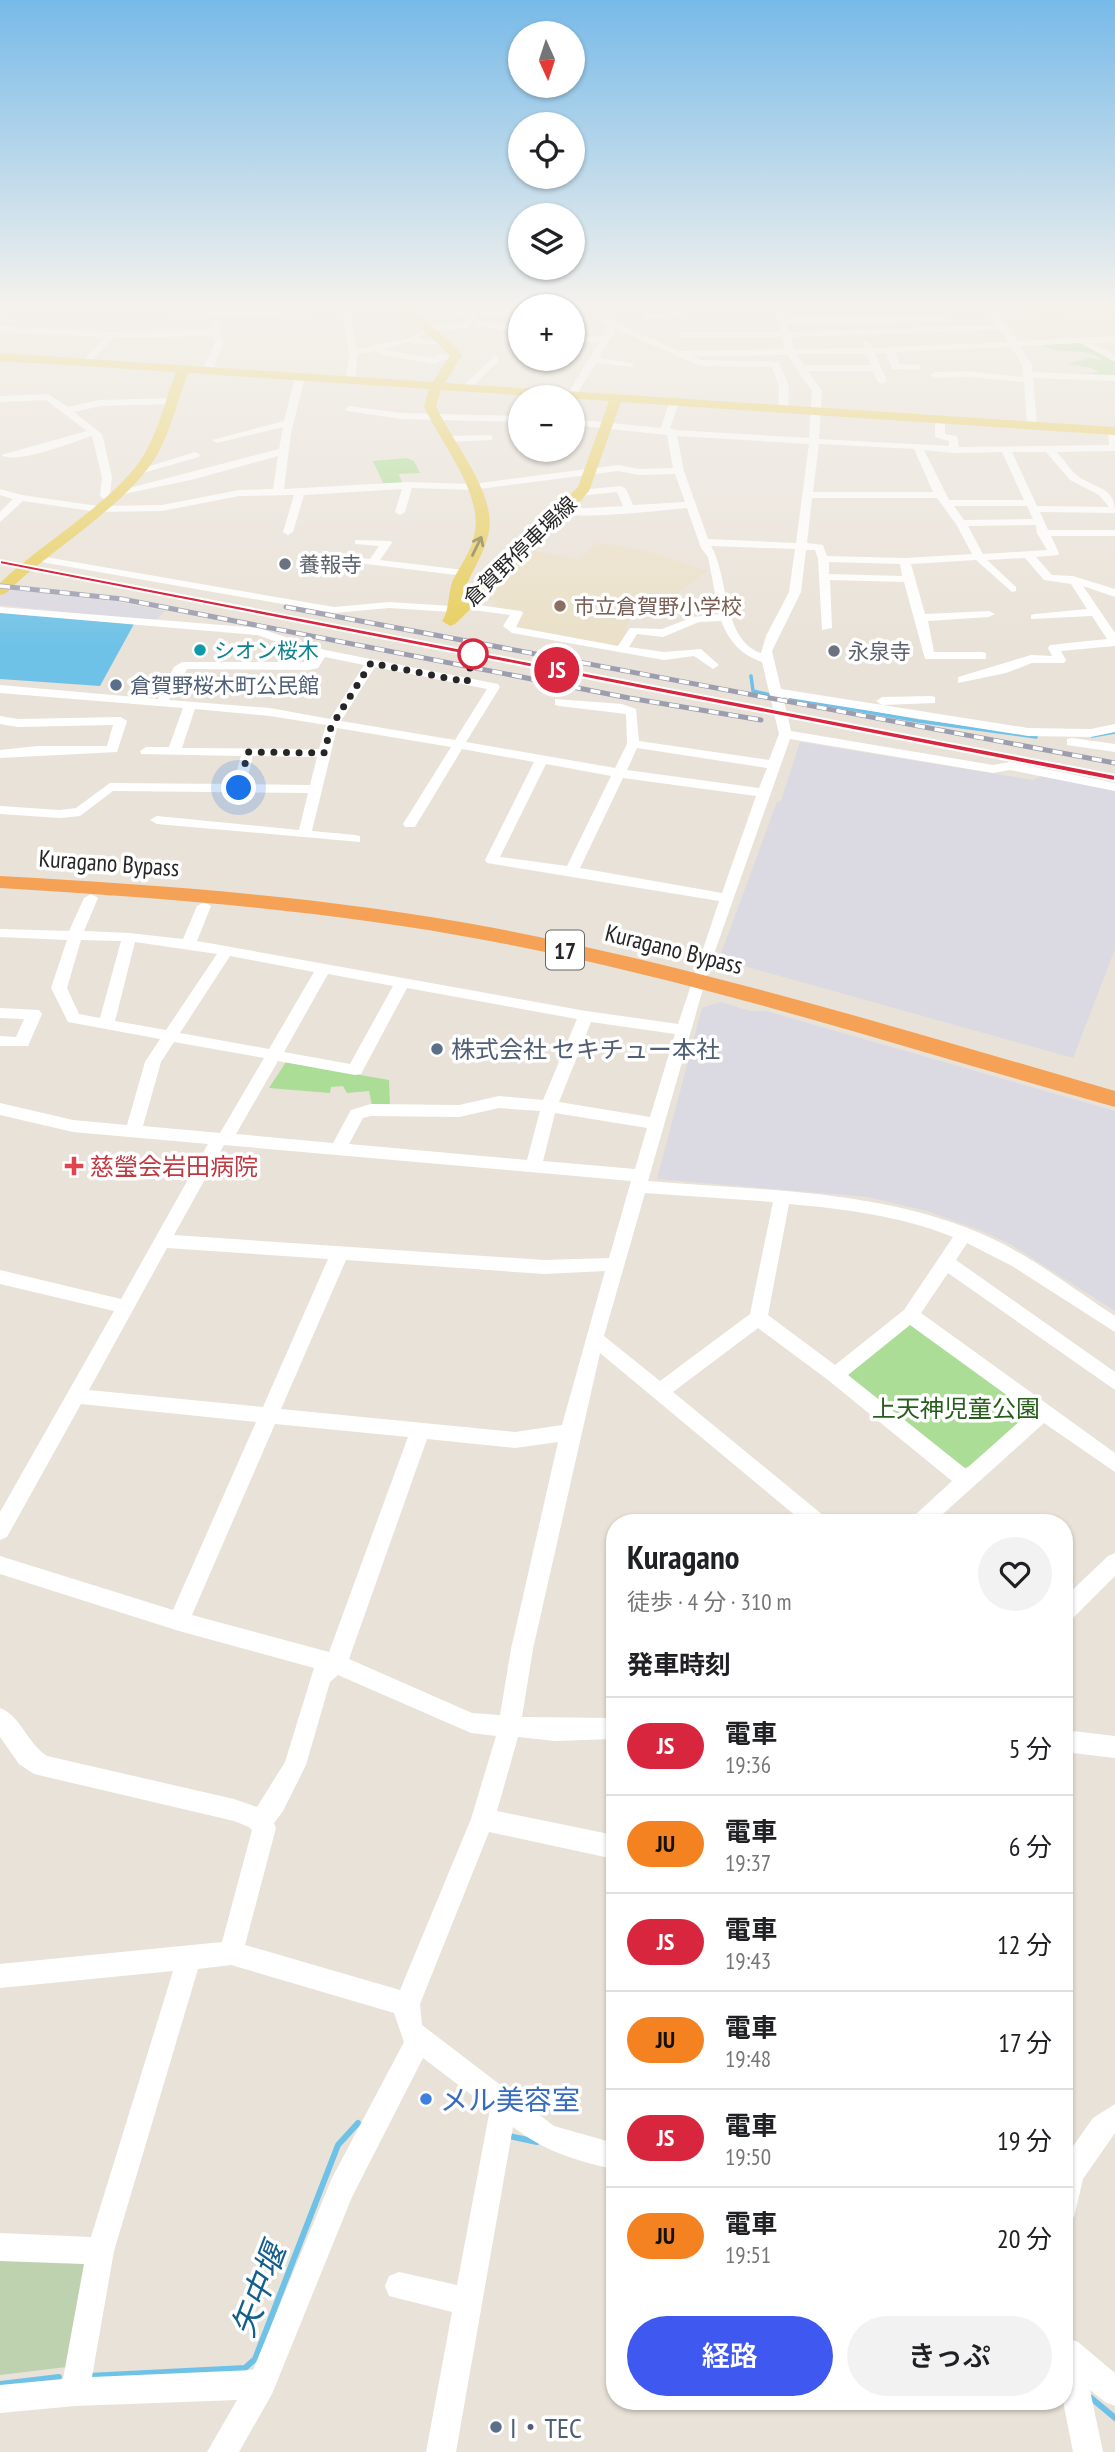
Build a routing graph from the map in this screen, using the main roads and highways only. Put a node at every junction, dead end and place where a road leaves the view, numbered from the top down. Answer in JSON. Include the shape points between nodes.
{"nodes":[{"id":1,"x":165,"y":418,"type":"edge"},
{"id":2,"x":435,"y":418,"type":"edge"},
{"id":3,"x":609,"y":418,"type":"edge"},
{"id":4,"x":931,"y":418,"type":"edge"},
{"id":5,"x":1114,"y":431,"type":"edge"},
{"id":6,"x":0,"y":591,"type":"edge"},
{"id":7,"x":0,"y":872,"type":"edge"},
{"id":8,"x":0,"y":882,"type":"edge"},
{"id":9,"x":700,"y":974,"type":"junction"},
{"id":10,"x":1115,"y":1085,"type":"edge"},
{"id":11,"x":1115,"y":1099,"type":"edge"}],
"edges":[{"from":1,"to":6,"type":"main road","via":[[139,471]]},
{"from":3,"to":2,"type":"main road","name":"倉賀野停車場線","one_way":true,"via":[[579,494],[455,613],[464,573],[483,533],[480,503]]},
{"from":4,"to":5,"type":"main road"},
{"from":7,"to":9,"type":"highway","name":"Kuragano Bypass","number":"17","via":[[214,885],[401,908],[586,940]]},
{"from":8,"to":9,"type":"highway","name":"Kuragano Bypass","number":"17","via":[[209,896],[359,913]]},
{"from":9,"to":10,"type":"highway","name":"Kuragano Bypass","number":"17"},
{"from":9,"to":11,"type":"highway","name":"Kuragano Bypass","number":"17"}]}
